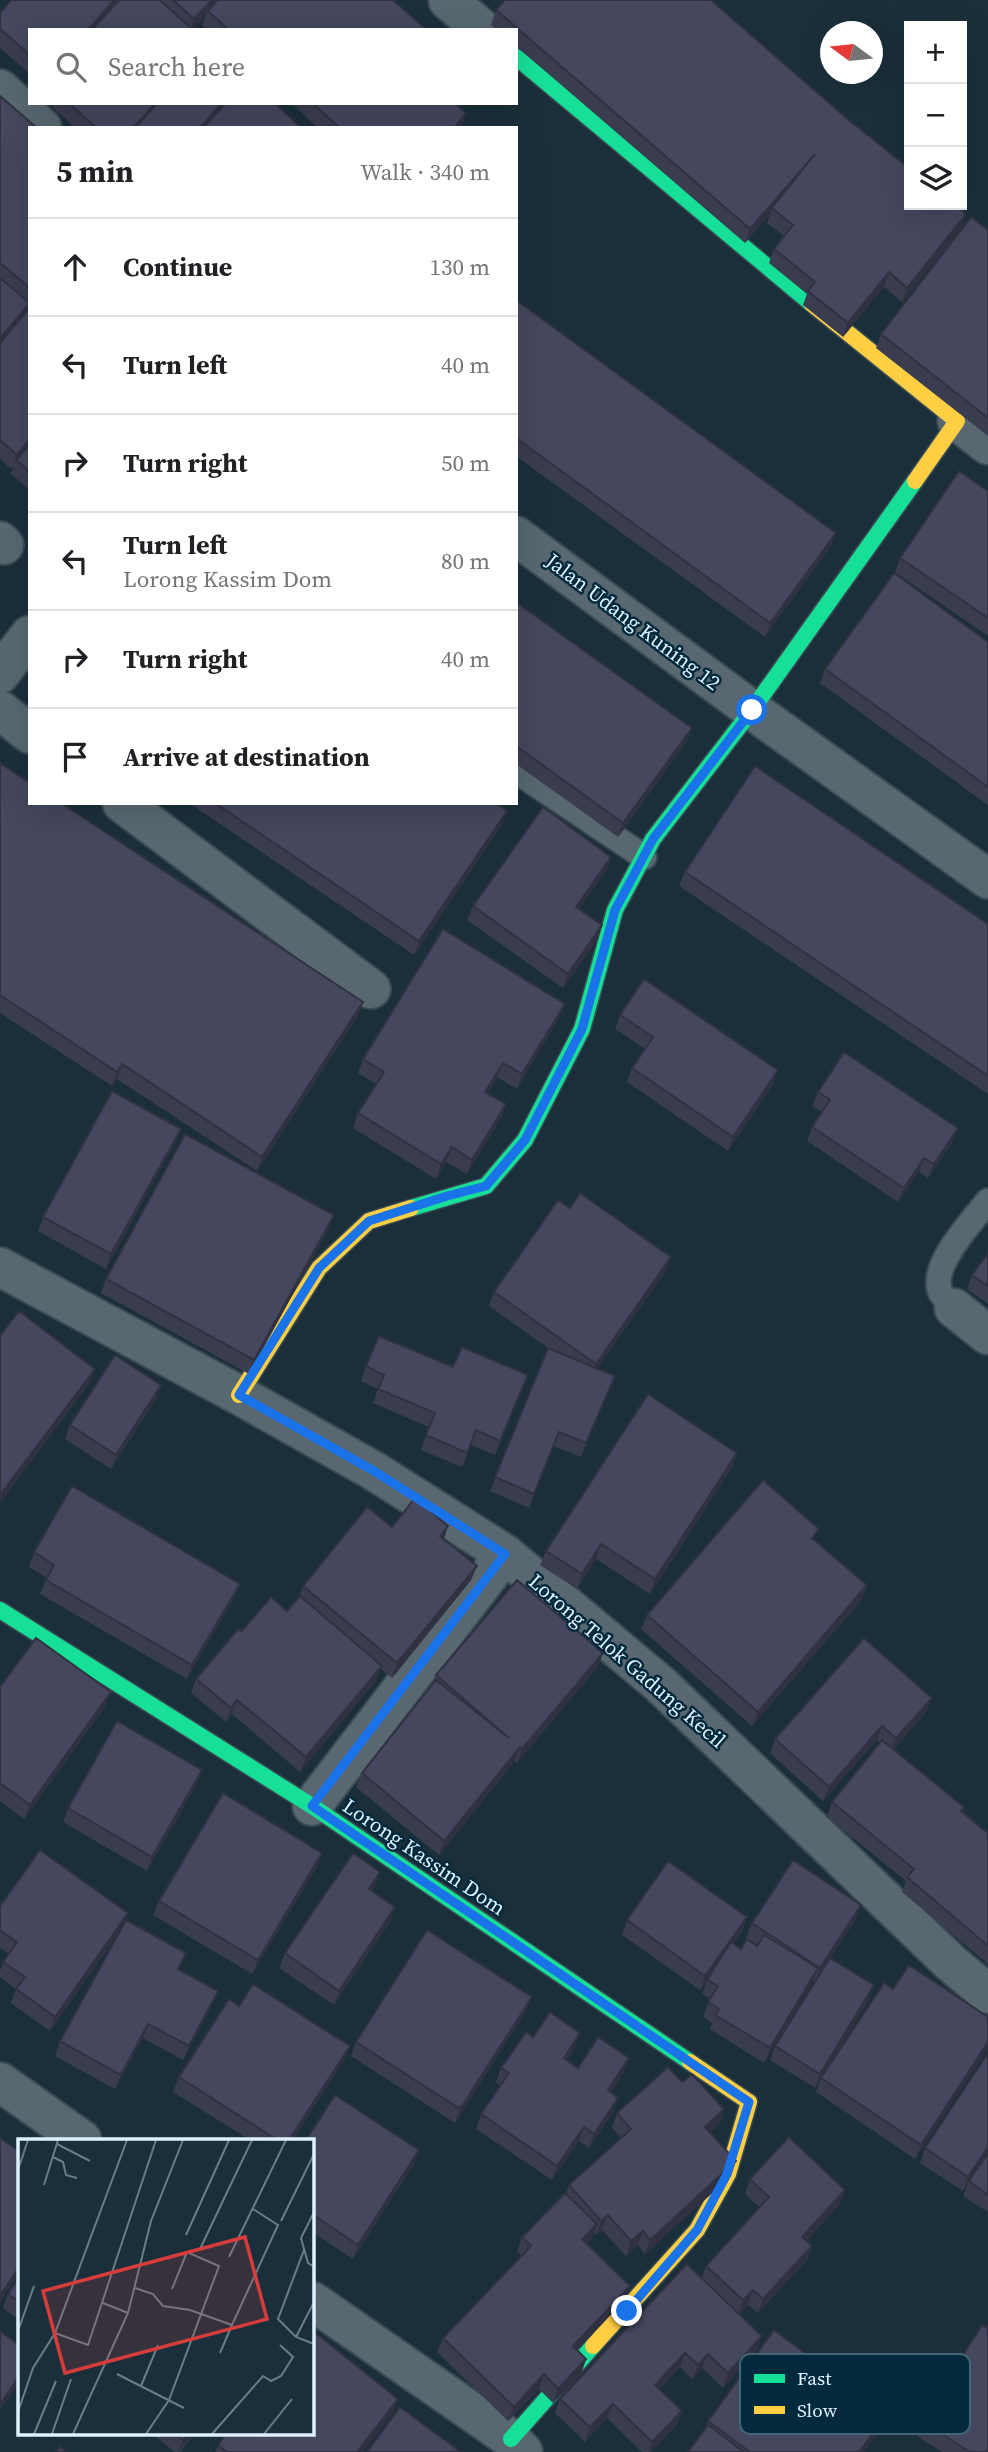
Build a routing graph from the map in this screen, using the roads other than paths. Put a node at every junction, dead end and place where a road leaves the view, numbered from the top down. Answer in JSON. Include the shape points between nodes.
{"nodes":[{"id":1,"x":448,"y":0,"type":"edge"},
{"id":2,"x":482,"y":28,"type":"edge"},
{"id":3,"x":518,"y":59,"type":"edge"},
{"id":4,"x":0,"y":89,"type":"edge"},
{"id":5,"x":41,"y":126,"type":"edge"},
{"id":6,"x":957,"y":421,"type":"junction"},
{"id":7,"x":988,"y":445,"type":"edge"},
{"id":8,"x":518,"y":537,"type":"edge"},
{"id":9,"x":28,"y":638,"type":"edge"},
{"id":10,"x":0,"y":674,"type":"edge"},
{"id":11,"x":0,"y":710,"type":"edge"},
{"id":12,"x":752,"y":710,"type":"junction"},
{"id":13,"x":28,"y":732,"type":"edge"},
{"id":14,"x":518,"y":772,"type":"edge"},
{"id":15,"x":125,"y":805,"type":"edge"},
{"id":16,"x":644,"y":857,"type":"junction"},
{"id":17,"x":988,"y":879,"type":"edge"},
{"id":18,"x":370,"y":989,"type":"dead end"},
{"id":19,"x":988,"y":1201,"type":"edge"},
{"id":20,"x":0,"y":1267,"type":"edge"},
{"id":21,"x":954,"y":1308,"type":"joint"},
{"id":22,"x":988,"y":1335,"type":"edge"},
{"id":23,"x":239,"y":1395,"type":"junction"},
{"id":24,"x":505,"y":1554,"type":"junction"},
{"id":25,"x":0,"y":1610,"type":"edge"},
{"id":26,"x":312,"y":1806,"type":"junction"},
{"id":27,"x":988,"y":1994,"type":"edge"},
{"id":28,"x":0,"y":2082,"type":"edge"},
{"id":29,"x":81,"y":2139,"type":"edge"},
{"id":30,"x":313,"y":2302,"type":"edge"},
{"id":31,"x":517,"y":2446,"type":"edge"}],
"edges":[{"from":1,"to":2,"type":"street"},
{"from":3,"to":6,"type":"street"},
{"from":4,"to":5,"type":"street"},
{"from":6,"to":7,"type":"street"},
{"from":6,"to":12,"type":"street"},
{"from":8,"to":12,"type":"street","name":"Jalan Udang Kuning 12"},
{"from":9,"to":10,"type":"street"},
{"from":11,"to":13,"type":"street"},
{"from":12,"to":16,"type":"street"},
{"from":12,"to":17,"type":"street","name":"Jalan Udang Kuning 12"},
{"from":14,"to":16,"type":"lane"},
{"from":15,"to":18,"type":"street"},
{"from":16,"to":23,"type":"street","via":[[615,910],[582,1029],[525,1140],[486,1186],[369,1221],[319,1268]]},
{"from":19,"to":21,"type":"lane","via":[[943,1264],[940,1292]]},
{"from":20,"to":23,"type":"street","name":"Lorong Telok Gadung Kecil"},
{"from":21,"to":22,"type":"street"},
{"from":23,"to":24,"type":"street","name":"Lorong Telok Gadung Kecil","via":[[374,1471]]},
{"from":24,"to":26,"type":"street"},
{"from":24,"to":27,"type":"street","name":"Lorong Telok Gadung Kecil","via":[[661,1685]]},
{"from":25,"to":26,"type":"street","name":"Lorong Kassim Dom"},
{"from":26,"to":31,"type":"street","name":"Lorong Kassim Dom","via":[[749,2102],[727,2174],[697,2230]]},
{"from":28,"to":29,"type":"street"},
{"from":30,"to":31,"type":"street"}]}
